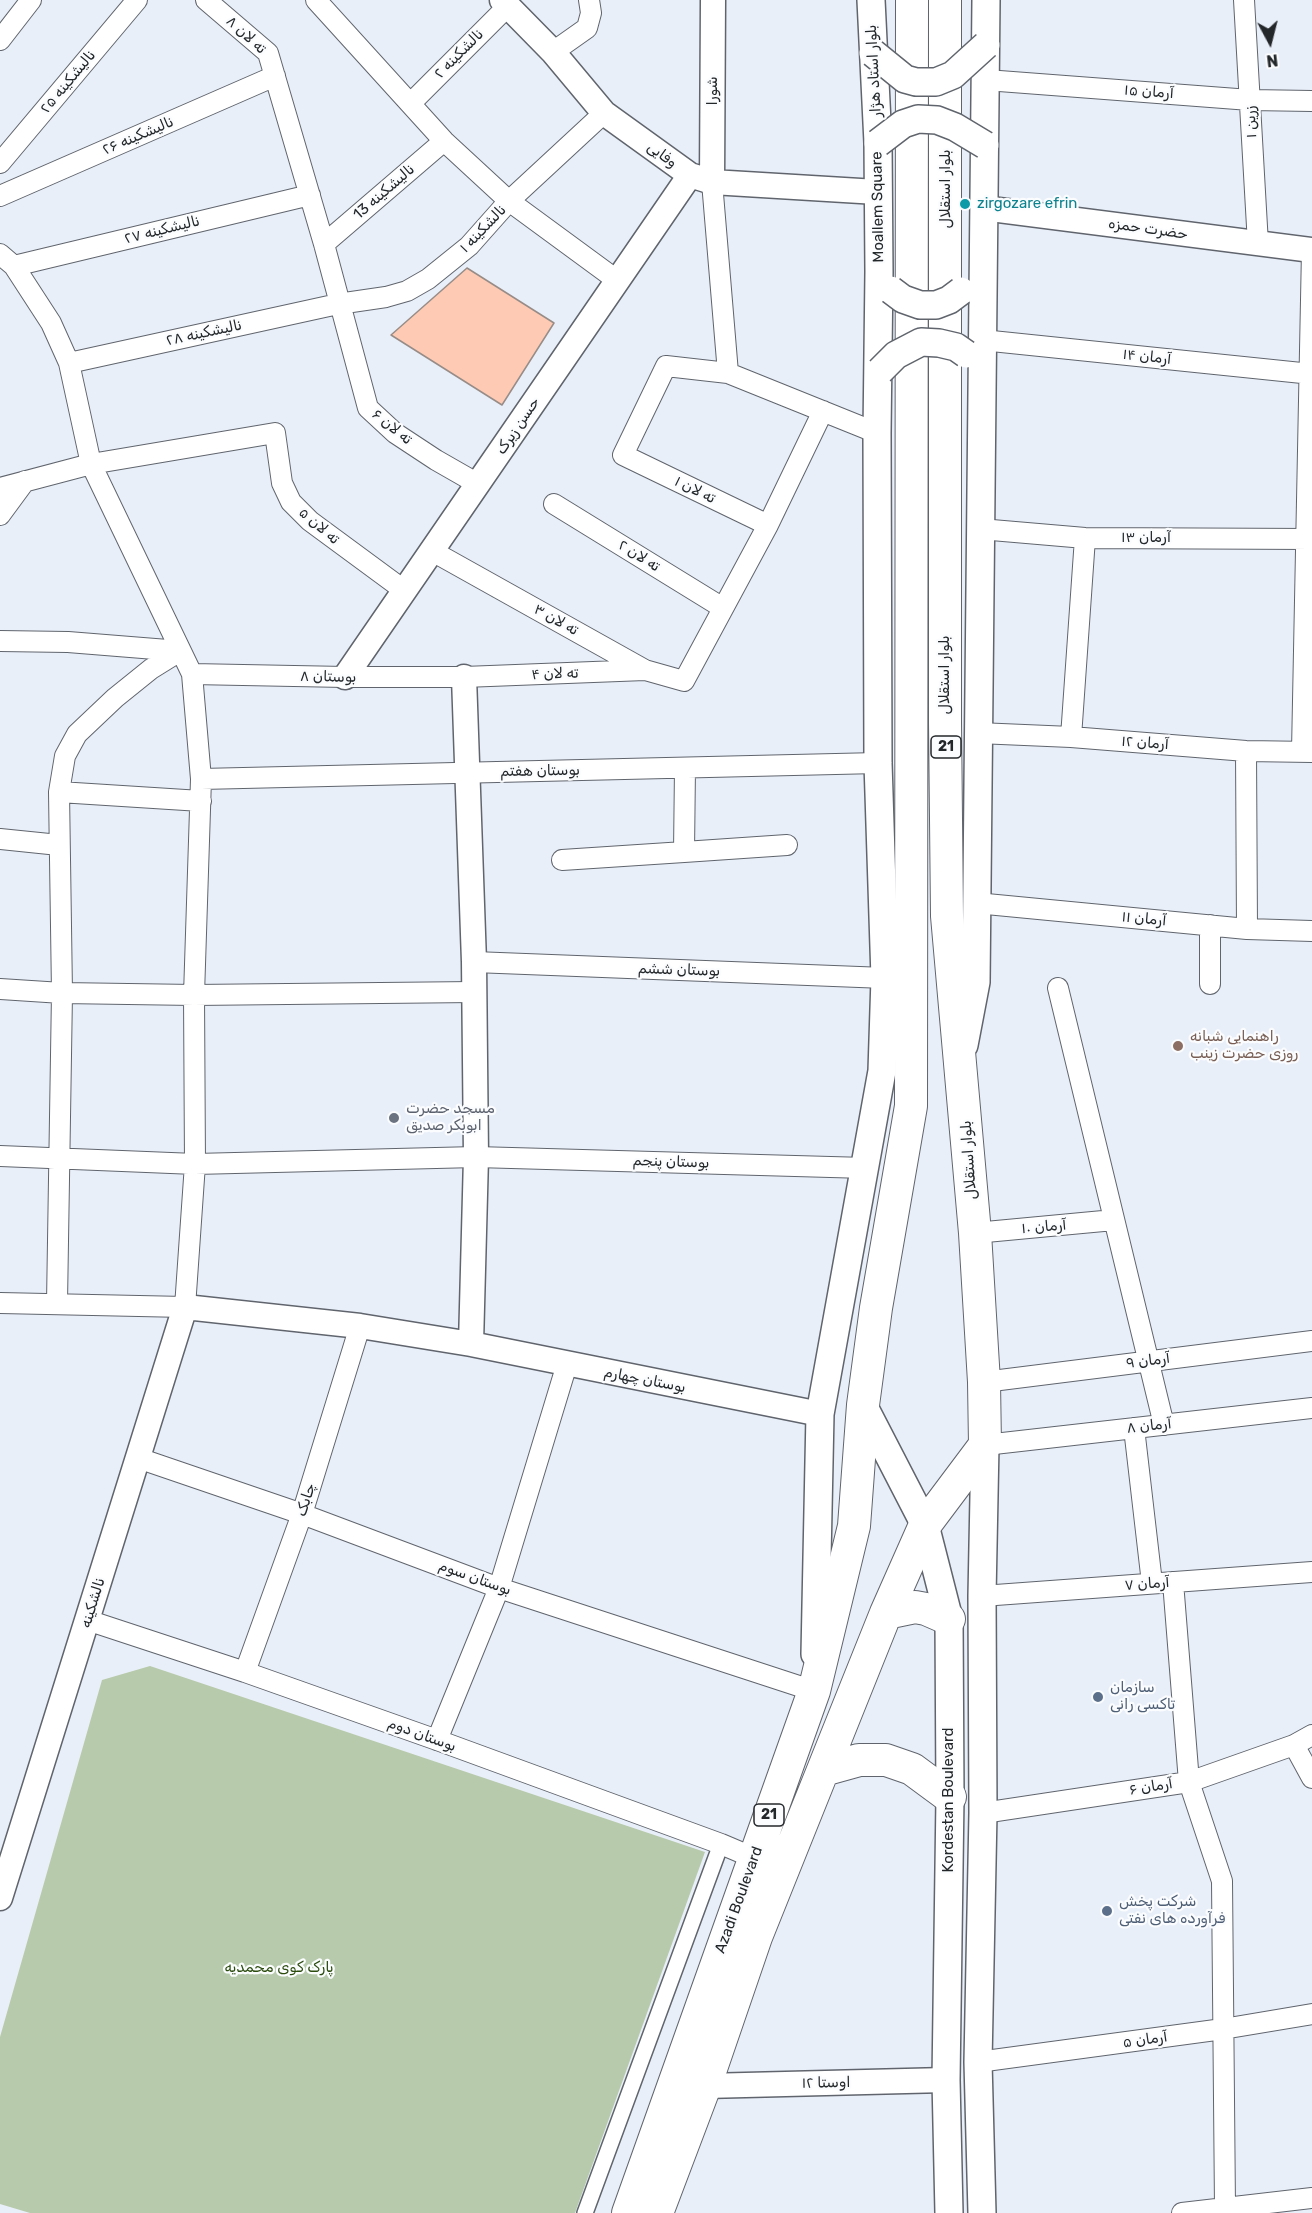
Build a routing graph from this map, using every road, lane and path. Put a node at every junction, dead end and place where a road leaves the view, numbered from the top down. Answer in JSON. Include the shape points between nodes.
{"nodes":[{"id":1,"x":31,"y":0,"type":"edge"},
{"id":2,"x":137,"y":0,"type":"edge"},
{"id":3,"x":206,"y":0,"type":"edge"},
{"id":4,"x":589,"y":0,"type":"edge"},
{"id":5,"x":713,"y":0,"type":"edge"},
{"id":6,"x":871,"y":0,"type":"edge"},
{"id":7,"x":912,"y":0,"type":"edge"},
{"id":8,"x":945,"y":0,"type":"edge"},
{"id":9,"x":986,"y":0,"type":"edge"},
{"id":10,"x":1244,"y":0,"type":"edge"},
{"id":11,"x":322,"y":2,"type":"edge"},
{"id":12,"x":505,"y":3,"type":"edge"},
{"id":13,"x":0,"y":40,"type":"edge"},
{"id":14,"x":986,"y":45,"type":"junction"},
{"id":15,"x":553,"y":52,"type":"junction"},
{"id":16,"x":873,"y":53,"type":"junction"},
{"id":17,"x":275,"y":76,"type":"junction"},
{"id":18,"x":986,"y":80,"type":"junction"},
{"id":19,"x":1250,"y":100,"type":"junction"},
{"id":20,"x":1312,"y":101,"type":"edge"},
{"id":21,"x":411,"y":103,"type":"junction"},
{"id":22,"x":604,"y":113,"type":"junction"},
{"id":23,"x":444,"y":141,"type":"junction"},
{"id":24,"x":878,"y":143,"type":"junction"},
{"id":25,"x":985,"y":145,"type":"junction"},
{"id":26,"x":0,"y":163,"type":"edge"},
{"id":27,"x":701,"y":179,"type":"junction"},
{"id":28,"x":877,"y":192,"type":"junction"},
{"id":29,"x":310,"y":195,"type":"junction"},
{"id":30,"x":0,"y":196,"type":"edge"},
{"id":31,"x":509,"y":201,"type":"junction"},
{"id":32,"x":983,"y":207,"type":"junction"},
{"id":33,"x":324,"y":244,"type":"junction"},
{"id":34,"x":1258,"y":244,"type":"junction"},
{"id":35,"x":1312,"y":250,"type":"edge"},
{"id":36,"x":7,"y":260,"type":"edge"},
{"id":37,"x":982,"y":274,"type":"junction"},
{"id":38,"x":618,"y":281,"type":"junction"},
{"id":39,"x":885,"y":281,"type":"junction"},
{"id":40,"x":338,"y":304,"type":"junction"},
{"id":41,"x":974,"y":347,"type":"junction"},
{"id":42,"x":69,"y":363,"type":"junction"},
{"id":43,"x":728,"y":373,"type":"junction"},
{"id":44,"x":879,"y":374,"type":"junction"},
{"id":45,"x":1311,"y":374,"type":"edge"},
{"id":46,"x":823,"y":411,"type":"junction"},
{"id":47,"x":877,"y":433,"type":"junction"},
{"id":48,"x":91,"y":464,"type":"junction"},
{"id":49,"x":26,"y":481,"type":"junction"},
{"id":50,"x":478,"y":484,"type":"junction"},
{"id":51,"x":0,"y":488,"type":"edge"},
{"id":52,"x":554,"y":504,"type":"dead end"},
{"id":53,"x":0,"y":515,"type":"edge"},
{"id":54,"x":768,"y":525,"type":"junction"},
{"id":55,"x":980,"y":530,"type":"junction"},
{"id":56,"x":1085,"y":538,"type":"junction"},
{"id":57,"x":1309,"y":539,"type":"edge"},
{"id":58,"x":432,"y":551,"type":"junction"},
{"id":59,"x":405,"y":591,"type":"junction"},
{"id":60,"x":723,"y":608,"type":"junction"},
{"id":61,"x":0,"y":641,"type":"edge"},
{"id":62,"x":180,"y":651,"type":"junction"},
{"id":63,"x":645,"y":670,"type":"junction"},
{"id":64,"x":192,"y":674,"type":"junction"},
{"id":65,"x":345,"y":677,"type":"junction"},
{"id":66,"x":464,"y":677,"type":"junction"},
{"id":67,"x":978,"y":733,"type":"junction"},
{"id":68,"x":1071,"y":737,"type":"junction"},
{"id":69,"x":1246,"y":751,"type":"junction"},
{"id":70,"x":1307,"y":752,"type":"edge"},
{"id":71,"x":878,"y":763,"type":"junction"},
{"id":72,"x":685,"y":768,"type":"junction"},
{"id":73,"x":467,"y":773,"type":"junction"},
{"id":74,"x":201,"y":779,"type":"junction"},
{"id":75,"x":59,"y":792,"type":"junction"},
{"id":76,"x":201,"y":801,"type":"junction"},
{"id":77,"x":0,"y":839,"type":"edge"},
{"id":78,"x":59,"y":845,"type":"junction"},
{"id":79,"x":787,"y":845,"type":"dead end"},
{"id":80,"x":684,"y":852,"type":"junction"},
{"id":81,"x":562,"y":860,"type":"dead end"},
{"id":82,"x":976,"y":903,"type":"junction"},
{"id":83,"x":1210,"y":925,"type":"junction"},
{"id":84,"x":1247,"y":929,"type":"junction"},
{"id":85,"x":1312,"y":931,"type":"edge"},
{"id":86,"x":474,"y":962,"type":"junction"},
{"id":87,"x":885,"y":978,"type":"junction"},
{"id":88,"x":1210,"y":984,"type":"dead end"},
{"id":89,"x":1058,"y":988,"type":"dead end"},
{"id":90,"x":0,"y":989,"type":"edge"},
{"id":91,"x":474,"y":992,"type":"junction"},
{"id":92,"x":62,"y":993,"type":"junction"},
{"id":93,"x":194,"y":995,"type":"junction"},
{"id":94,"x":961,"y":1060,"type":"junction"},
{"id":95,"x":0,"y":1156,"type":"edge"},
{"id":96,"x":476,"y":1157,"type":"junction"},
{"id":97,"x":59,"y":1159,"type":"junction"},
{"id":98,"x":195,"y":1164,"type":"junction"},
{"id":99,"x":866,"y":1168,"type":"junction"},
{"id":100,"x":1114,"y":1220,"type":"junction"},
{"id":101,"x":975,"y":1233,"type":"junction"},
{"id":102,"x":0,"y":1303,"type":"edge"},
{"id":103,"x":57,"y":1304,"type":"junction"},
{"id":104,"x":185,"y":1307,"type":"junction"},
{"id":105,"x":360,"y":1326,"type":"junction"},
{"id":106,"x":1312,"y":1341,"type":"edge"},
{"id":107,"x":471,"y":1344,"type":"junction"},
{"id":108,"x":1148,"y":1360,"type":"junction"},
{"id":109,"x":567,"y":1364,"type":"junction"},
{"id":110,"x":984,"y":1382,"type":"junction"},
{"id":111,"x":863,"y":1405,"type":"junction"},
{"id":112,"x":1312,"y":1408,"type":"edge"},
{"id":113,"x":820,"y":1414,"type":"junction"},
{"id":114,"x":1164,"y":1425,"type":"junction"},
{"id":115,"x":1134,"y":1428,"type":"junction"},
{"id":116,"x":985,"y":1445,"type":"junction"},
{"id":117,"x":138,"y":1458,"type":"junction"},
{"id":118,"x":302,"y":1514,"type":"junction"},
{"id":119,"x":925,"y":1525,"type":"junction"},
{"id":120,"x":1312,"y":1572,"type":"edge"},
{"id":121,"x":1173,"y":1582,"type":"junction"},
{"id":122,"x":1152,"y":1583,"type":"junction"},
{"id":123,"x":499,"y":1588,"type":"junction"},
{"id":124,"x":982,"y":1596,"type":"junction"},
{"id":125,"x":886,"y":1613,"type":"junction"},
{"id":126,"x":949,"y":1619,"type":"junction"},
{"id":127,"x":87,"y":1620,"type":"junction"},
{"id":128,"x":245,"y":1672,"type":"junction"},
{"id":129,"x":814,"y":1691,"type":"junction"},
{"id":130,"x":1312,"y":1734,"type":"edge"},
{"id":131,"x":437,"y":1740,"type":"junction"},
{"id":132,"x":1294,"y":1745,"type":"junction"},
{"id":133,"x":823,"y":1770,"type":"junction"},
{"id":134,"x":1312,"y":1778,"type":"edge"},
{"id":135,"x":1189,"y":1782,"type":"junction"},
{"id":136,"x":950,"y":1797,"type":"junction"},
{"id":137,"x":983,"y":1813,"type":"junction"},
{"id":138,"x":721,"y":1844,"type":"junction"},
{"id":139,"x":754,"y":1858,"type":"junction"},
{"id":140,"x":0,"y":1898,"type":"edge"},
{"id":141,"x":1312,"y":2014,"type":"edge"},
{"id":142,"x":1223,"y":2029,"type":"junction"},
{"id":143,"x":978,"y":2062,"type":"junction"},
{"id":144,"x":946,"y":2080,"type":"junction"},
{"id":145,"x":705,"y":2086,"type":"junction"},
{"id":146,"x":1311,"y":2203,"type":"edge"},
{"id":147,"x":1225,"y":2208,"type":"junction"},
{"id":148,"x":585,"y":2213,"type":"edge"},
{"id":149,"x":628,"y":2213,"type":"edge"},
{"id":150,"x":657,"y":2213,"type":"edge"},
{"id":151,"x":949,"y":2213,"type":"edge"},
{"id":152,"x":981,"y":2213,"type":"edge"},
{"id":153,"x":1182,"y":2213,"type":"edge"}],
"edges":[{"from":1,"to":13,"type":"street"},
{"from":2,"to":26,"type":"street","name":"نالیشکینه ۲۵"},
{"from":3,"to":17,"type":"street","name":"ته لان ۸","via":[[268,53]]},
{"from":4,"to":15,"type":"street","via":[[587,28]]},
{"from":5,"to":27,"type":"street","name":"شورا"},
{"from":6,"to":16,"type":"main road","name":"بلوار استاد هژار"},
{"from":7,"to":111,"type":"main road","number":"21","via":[[911,1106]]},
{"from":8,"to":94,"type":"main road","name":"بلوار استقلال","number":"21","via":[[948,916]]},
{"from":9,"to":14,"type":"main road"},
{"from":10,"to":19,"type":"street","name":"زرین ۱"},
{"from":11,"to":21,"type":"street"},
{"from":12,"to":15,"type":"street","name":"وفایی"},
{"from":12,"to":21,"type":"street","name":"نالشکینه ۲"},
{"from":14,"to":16,"type":"main road","bridge":true,"via":[[953,75],[936,82],[905,79]]},
{"from":14,"to":18,"type":"main road"},
{"from":15,"to":22,"type":"street","name":"وفایی"},
{"from":16,"to":24,"type":"main road","name":"بلوار استاد هژار"},
{"from":17,"to":29,"type":"street","name":"ته لان ۸"},
{"from":17,"to":30,"type":"street","name":"نالیشکینه ۲۶"},
{"from":18,"to":19,"type":"street","name":"آرمان ۱۵"},
{"from":18,"to":25,"type":"main road"},
{"from":19,"to":20,"type":"street","name":"آرمان ۱۵"},
{"from":19,"to":34,"type":"street","name":"زرین ۱"},
{"from":21,"to":23,"type":"street"},
{"from":22,"to":27,"type":"street","name":"وفایی"},
{"from":22,"to":31,"type":"street","name":"نالشکینه ۱"},
{"from":23,"to":31,"type":"street"},
{"from":23,"to":33,"type":"street","name":"نالیشکینه 13"},
{"from":24,"to":25,"type":"main road","bridge":true,"via":[[903,124],[918,119],[955,126]]},
{"from":24,"to":28,"type":"main road","name":"Moallem Square"},
{"from":25,"to":32,"type":"main road"},
{"from":27,"to":28,"type":"street"},
{"from":27,"to":38,"type":"street","name":"حسن زیرک"},
{"from":27,"to":43,"type":"street"},
{"from":28,"to":39,"type":"main road","name":"Moallem Square"},
{"from":29,"to":33,"type":"street","name":"ته لان ۶"},
{"from":29,"to":36,"type":"street","name":"نالیشکینه ۲۷"},
{"from":31,"to":38,"type":"street"},
{"from":31,"to":40,"type":"street","name":"نالشکینه ۱","via":[[469,246],[428,279],[386,297]]},
{"from":32,"to":34,"type":"street","name":"حضرت حمزه"},
{"from":32,"to":37,"type":"main road"},
{"from":33,"to":40,"type":"street","name":"ته لان ۶"},
{"from":34,"to":35,"type":"street","name":"حضرت حمزه"},
{"from":35,"to":45,"type":"street"},
{"from":36,"to":42,"type":"street","via":[[51,323]]},
{"from":37,"to":39,"type":"main road","bridge":true,"via":[[949,300],[936,305],[920,305],[903,298]]},
{"from":37,"to":41,"type":"main road"},
{"from":38,"to":50,"type":"street","name":"حسن زیرک"},
{"from":39,"to":44,"type":"main road","name":"Moallem Square"},
{"from":40,"to":42,"type":"street","name":"نالیشکینه ۲۸"},
{"from":40,"to":50,"type":"street","name":"ته لان ۶","via":[[368,408],[395,433]]},
{"from":41,"to":44,"type":"main road","bridge":true,"via":[[921,342],[896,355]]},
{"from":41,"to":45,"type":"street","name":"آرمان ۱۴"},
{"from":41,"to":55,"type":"main road","via":[[982,378]]},
{"from":42,"to":48,"type":"street"},
{"from":43,"to":46,"type":"street"},
{"from":43,"to":54,"type":"street","name":"ته لان ۱","via":[[666,366],[623,455]]},
{"from":44,"to":47,"type":"main road","name":"Moallem Square"},
{"from":45,"to":57,"type":"street"},
{"from":46,"to":47,"type":"street"},
{"from":46,"to":54,"type":"street"},
{"from":47,"to":71,"type":"main road","name":"Moallem Square"},
{"from":48,"to":49,"type":"street"},
{"from":48,"to":59,"type":"street","name":"ته لان ۵","via":[[275,433],[282,483],[291,502],[310,521]]},
{"from":48,"to":62,"type":"street"},
{"from":49,"to":51,"type":"street"},
{"from":49,"to":53,"type":"street"},
{"from":50,"to":58,"type":"street","name":"حسن زیرک"},
{"from":52,"to":60,"type":"street","name":"ته لان ۲"},
{"from":54,"to":60,"type":"street"},
{"from":55,"to":56,"type":"street","name":"آرمان ۱۳"},
{"from":55,"to":67,"type":"main road"},
{"from":56,"to":57,"type":"street","name":"آرمان ۱۳"},
{"from":56,"to":68,"type":"street"},
{"from":57,"to":70,"type":"street"},
{"from":58,"to":59,"type":"street","name":"حسن زیرک"},
{"from":58,"to":63,"type":"street","name":"ته لان ۳"},
{"from":59,"to":65,"type":"street","name":"حسن زیرک"},
{"from":60,"to":63,"type":"street","name":"ته لان ۳","via":[[684,681]]},
{"from":61,"to":62,"type":"street"},
{"from":62,"to":64,"type":"street"},
{"from":62,"to":75,"type":"street","via":[[115,698],[78,734],[65,756]]},
{"from":63,"to":66,"type":"street","name":"ته لان ۴"},
{"from":64,"to":65,"type":"street","name":"بوستان ۸"},
{"from":64,"to":74,"type":"street"},
{"from":65,"to":66,"type":"street","name":"بوستان ۸"},
{"from":66,"to":73,"type":"street"},
{"from":67,"to":68,"type":"street","name":"آرمان ۱۲"},
{"from":67,"to":82,"type":"main road"},
{"from":68,"to":69,"type":"street","name":"آرمان ۱۲"},
{"from":69,"to":70,"type":"street","name":"آرمان ۱۲"},
{"from":69,"to":84,"type":"street"},
{"from":71,"to":72,"type":"street","name":"بوستان هفتم"},
{"from":71,"to":87,"type":"main road","name":"Moallem Square"},
{"from":72,"to":73,"type":"street","name":"بوستان هفتم"},
{"from":72,"to":80,"type":"street"},
{"from":73,"to":74,"type":"street","name":"بوستان هفتم"},
{"from":73,"to":86,"type":"street"},
{"from":74,"to":76,"type":"street"},
{"from":75,"to":76,"type":"street"},
{"from":75,"to":78,"type":"street"},
{"from":76,"to":93,"type":"street"},
{"from":77,"to":78,"type":"street"},
{"from":78,"to":92,"type":"street"},
{"from":79,"to":80,"type":"street"},
{"from":80,"to":81,"type":"street"},
{"from":82,"to":83,"type":"street","name":"آرمان ۱۱"},
{"from":82,"to":94,"type":"main road","via":[[976,982]]},
{"from":83,"to":84,"type":"street","name":"آرمان ۱۱"},
{"from":83,"to":88,"type":"street"},
{"from":84,"to":85,"type":"street","name":"آرمان ۱۱"},
{"from":86,"to":87,"type":"street","name":"بوستان ششم"},
{"from":86,"to":91,"type":"street"},
{"from":87,"to":99,"type":"main road","name":"Moallem Square","via":[[882,1071]]},
{"from":89,"to":100,"type":"street"},
{"from":90,"to":92,"type":"street"},
{"from":91,"to":93,"type":"street"},
{"from":91,"to":96,"type":"street"},
{"from":92,"to":93,"type":"street"},
{"from":92,"to":97,"type":"street"},
{"from":93,"to":98,"type":"street"},
{"from":94,"to":101,"type":"main road","name":"بلوار استقلال","number":"21"},
{"from":95,"to":97,"type":"street","name":"بوستان پنجم"},
{"from":96,"to":98,"type":"street","name":"بوستان پنجم"},
{"from":96,"to":99,"type":"street","name":"بوستان پنجم"},
{"from":96,"to":107,"type":"street"},
{"from":97,"to":98,"type":"street","name":"بوستان پنجم"},
{"from":97,"to":103,"type":"street"},
{"from":98,"to":104,"type":"street"},
{"from":99,"to":113,"type":"main road","name":"Moallem Square"},
{"from":100,"to":101,"type":"street","name":"آرمان ۱۰"},
{"from":100,"to":108,"type":"street"},
{"from":101,"to":110,"type":"main road","name":"بلوار استقلال","number":"21"},
{"from":102,"to":103,"type":"street"},
{"from":103,"to":104,"type":"street"},
{"from":104,"to":105,"type":"street","name":"بوستان چهارم"},
{"from":104,"to":117,"type":"street","name":"نالشکینه"},
{"from":105,"to":107,"type":"street","name":"بوستان چهارم"},
{"from":105,"to":118,"type":"street","name":"چابک"},
{"from":106,"to":108,"type":"street","name":"آرمان ۹"},
{"from":107,"to":109,"type":"street","name":"بوستان چهارم"},
{"from":108,"to":110,"type":"street","name":"آرمان ۹"},
{"from":108,"to":114,"type":"street"},
{"from":109,"to":113,"type":"street","name":"بوستان چهارم"},
{"from":109,"to":123,"type":"street"},
{"from":110,"to":116,"type":"main road","name":"بلوار استقلال","number":"21"},
{"from":111,"to":119,"type":"main road","name":"Kordestan Boulevard"},
{"from":111,"to":129,"type":"main road","name":"Azadi Boulevard","number":"21","via":[[854,1526]]},
{"from":112,"to":114,"type":"street","name":"آرمان ۸"},
{"from":113,"to":129,"type":"main road","name":"Moallem Square"},
{"from":114,"to":115,"type":"street","name":"آرمان ۸"},
{"from":115,"to":116,"type":"street","name":"آرمان ۸"},
{"from":115,"to":122,"type":"street"},
{"from":116,"to":119,"type":"main road","name":"Azadi Boulevard"},
{"from":116,"to":124,"type":"main road"},
{"from":117,"to":118,"type":"street","name":"بوستان سوم"},
{"from":117,"to":127,"type":"street","name":"نالشکینه"},
{"from":118,"to":123,"type":"street","name":"بوستان سوم"},
{"from":118,"to":128,"type":"street","name":"چابک"},
{"from":119,"to":125,"type":"main road","name":"Azadi Boulevard"},
{"from":119,"to":126,"type":"main road","name":"Kordestan Boulevard"},
{"from":120,"to":121,"type":"street","name":"آرمان ۷"},
{"from":121,"to":122,"type":"street","name":"آرمان ۷"},
{"from":121,"to":135,"type":"street"},
{"from":122,"to":124,"type":"street","name":"آرمان ۷"},
{"from":123,"to":129,"type":"street","name":"بوستان سوم"},
{"from":123,"to":131,"type":"street"},
{"from":124,"to":137,"type":"main road"},
{"from":125,"to":126,"type":"main road","via":[[915,1607]]},
{"from":125,"to":133,"type":"main road","name":"Azadi Boulevard"},
{"from":126,"to":136,"type":"main road","name":"Kordestan Boulevard"},
{"from":127,"to":128,"type":"street","name":"بوستان دوم"},
{"from":127,"to":140,"type":"street","name":"نالشکینه"},
{"from":128,"to":131,"type":"street","name":"بوستان دوم"},
{"from":129,"to":139,"type":"main road","name":"Azadi Boulevard","number":"21"},
{"from":130,"to":132,"type":"street","name":"آرمان ۶"},
{"from":131,"to":138,"type":"street","name":"بوستان دوم"},
{"from":132,"to":134,"type":"street"},
{"from":132,"to":135,"type":"street","name":"آرمان ۶"},
{"from":133,"to":136,"type":"main road","via":[[859,1760],[886,1760],[912,1769]]},
{"from":133,"to":145,"type":"main road","name":"Azadi Boulevard","via":[[756,1937]]},
{"from":135,"to":137,"type":"street","name":"آرمان ۶"},
{"from":135,"to":142,"type":"street","via":[[1222,1881]]},
{"from":136,"to":144,"type":"main road","name":"Kordestan Boulevard"},
{"from":137,"to":143,"type":"main road"},
{"from":138,"to":139,"type":"street","name":"بوستان دوم"},
{"from":138,"to":148,"type":"street"},
{"from":139,"to":149,"type":"main road","name":"Azadi Boulevard","number":"21"},
{"from":141,"to":142,"type":"street","name":"آرمان ۵"},
{"from":142,"to":143,"type":"street","name":"آرمان ۵"},
{"from":142,"to":147,"type":"street"},
{"from":143,"to":152,"type":"main road"},
{"from":144,"to":145,"type":"street","name":"اوستا ۱۲"},
{"from":144,"to":151,"type":"main road","name":"Kordestan Boulevard"},
{"from":145,"to":150,"type":"main road","name":"Azadi Boulevard"},
{"from":146,"to":147,"type":"street"},
{"from":147,"to":153,"type":"street"}]}
